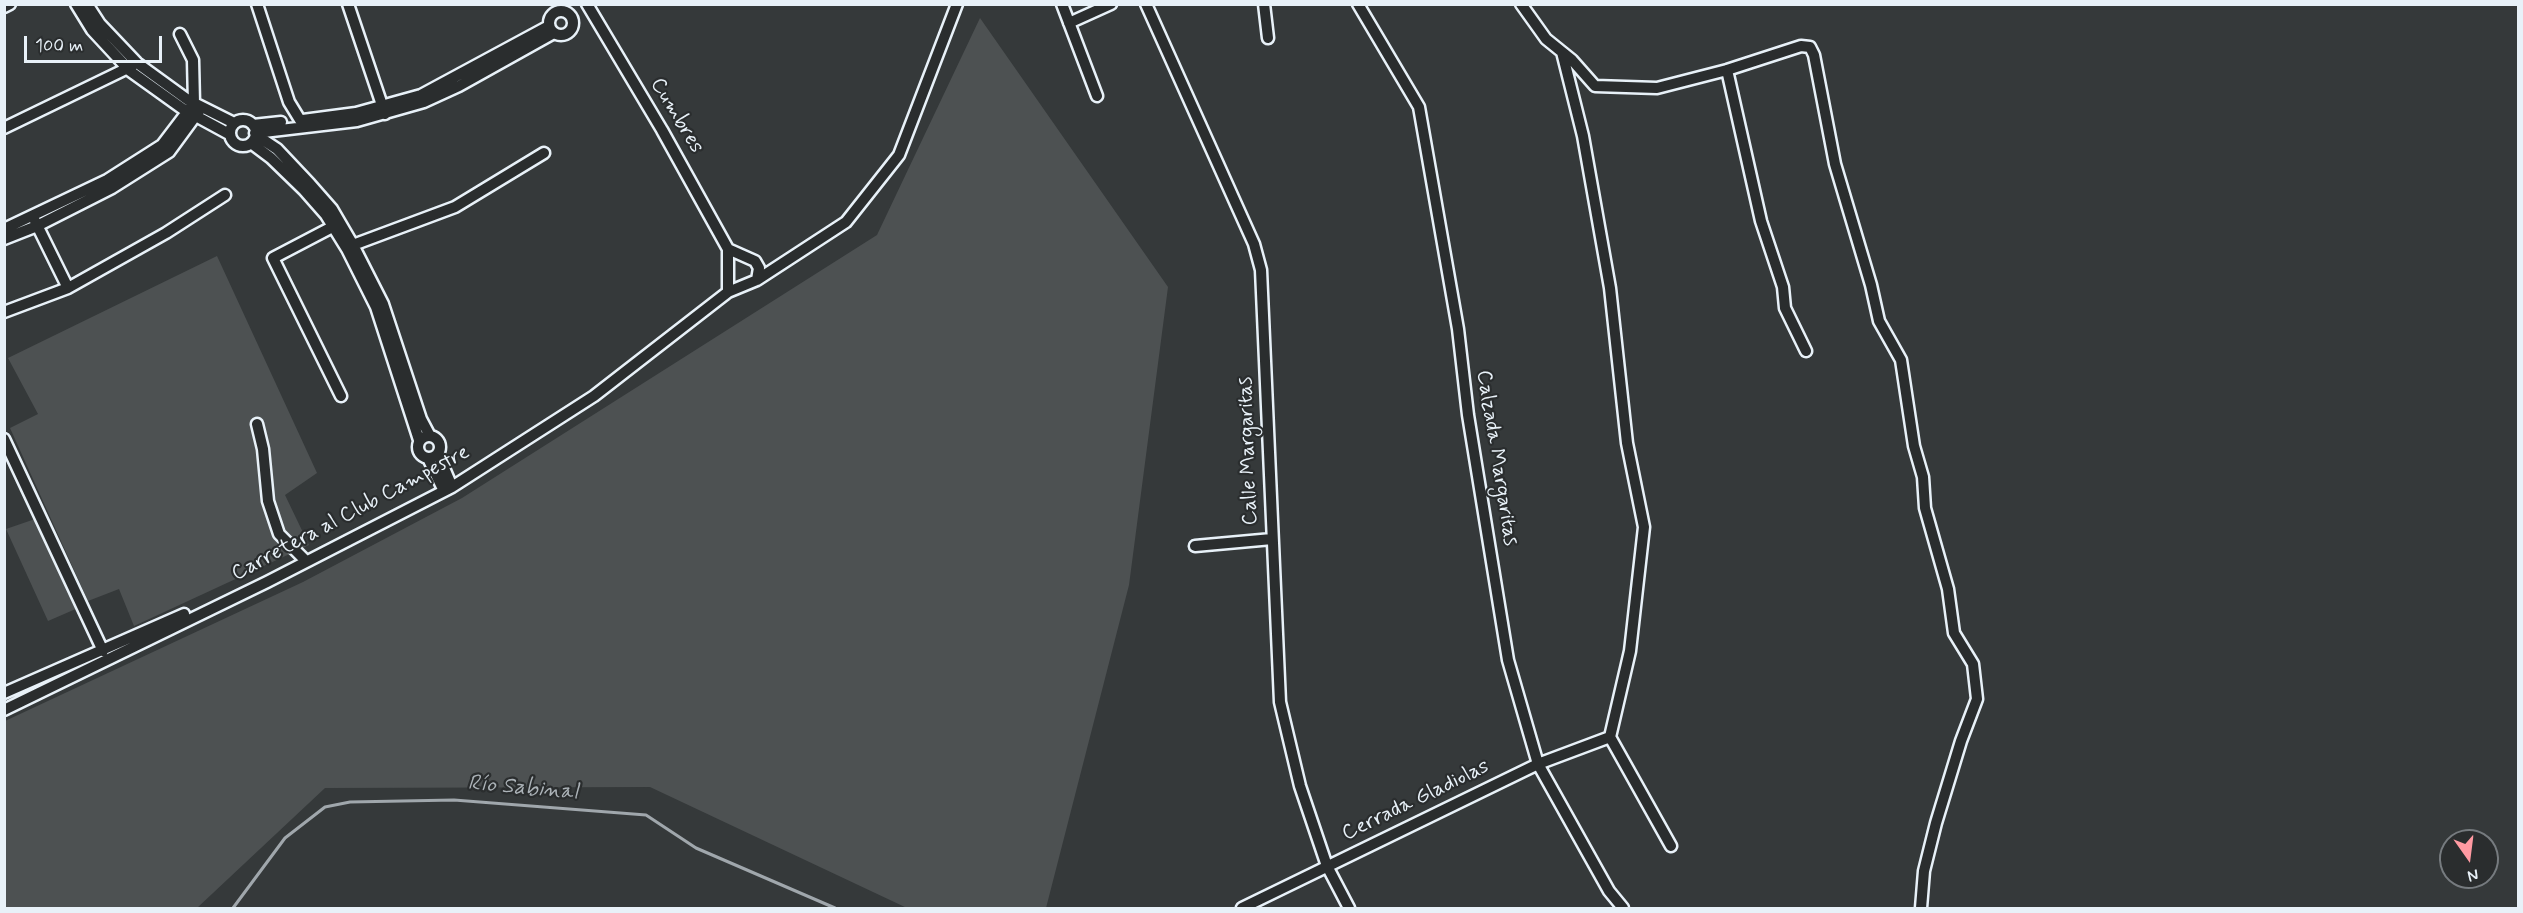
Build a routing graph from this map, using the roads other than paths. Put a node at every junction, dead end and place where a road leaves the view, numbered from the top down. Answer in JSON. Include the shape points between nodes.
{"nodes":[{"id":1,"x":10,"y":4,"type":"edge"},
{"id":2,"x":76,"y":4,"type":"edge"},
{"id":3,"x":87,"y":4,"type":"edge"},
{"id":4,"x":257,"y":4,"type":"edge"},
{"id":5,"x":348,"y":4,"type":"edge"},
{"id":6,"x":957,"y":4,"type":"edge"},
{"id":7,"x":1062,"y":4,"type":"edge"},
{"id":8,"x":1111,"y":4,"type":"edge"},
{"id":9,"x":1146,"y":4,"type":"edge"},
{"id":10,"x":1264,"y":4,"type":"edge"},
{"id":11,"x":1358,"y":4,"type":"edge"},
{"id":12,"x":1521,"y":4,"type":"edge"},
{"id":13,"x":4,"y":7,"type":"edge"},
{"id":14,"x":589,"y":9,"type":"edge"},
{"id":15,"x":572,"y":20,"type":"junction"},
{"id":16,"x":1069,"y":23,"type":"junction"},
{"id":17,"x":551,"y":30,"type":"junction"},
{"id":18,"x":180,"y":34,"type":"dead end"},
{"id":19,"x":1268,"y":38,"type":"dead end"},
{"id":20,"x":1562,"y":51,"type":"junction"},
{"id":21,"x":137,"y":63,"type":"junction"},
{"id":22,"x":127,"y":68,"type":"junction"},
{"id":23,"x":1727,"y":70,"type":"junction"},
{"id":24,"x":1097,"y":96,"type":"dead end"},
{"id":25,"x":289,"y":102,"type":"junction"},
{"id":26,"x":195,"y":109,"type":"junction"},
{"id":27,"x":384,"y":111,"type":"junction"},
{"id":28,"x":300,"y":120,"type":"junction"},
{"id":29,"x":278,"y":122,"type":"junction"},
{"id":30,"x":234,"y":123,"type":"junction"},
{"id":31,"x":4,"y":128,"type":"edge"},
{"id":32,"x":230,"y":134,"type":"junction"},
{"id":33,"x":254,"y":134,"type":"junction"},
{"id":34,"x":544,"y":153,"type":"dead end"},
{"id":35,"x":225,"y":195,"type":"dead end"},
{"id":36,"x":35,"y":221,"type":"junction"},
{"id":37,"x":337,"y":225,"type":"junction"},
{"id":38,"x":4,"y":229,"type":"edge"},
{"id":39,"x":4,"y":239,"type":"edge"},
{"id":40,"x":353,"y":245,"type":"junction"},
{"id":41,"x":728,"y":249,"type":"junction"},
{"id":42,"x":757,"y":280,"type":"junction"},
{"id":43,"x":68,"y":288,"type":"junction"},
{"id":44,"x":728,"y":292,"type":"junction"},
{"id":45,"x":4,"y":312,"type":"edge"},
{"id":46,"x":1806,"y":351,"type":"dead end"},
{"id":47,"x":341,"y":396,"type":"dead end"},
{"id":48,"x":256,"y":424,"type":"dead end"},
{"id":49,"x":424,"y":438,"type":"junction"},
{"id":50,"x":4,"y":439,"type":"edge"},
{"id":51,"x":433,"y":456,"type":"junction"},
{"id":52,"x":448,"y":489,"type":"junction"},
{"id":53,"x":1272,"y":539,"type":"junction"},
{"id":54,"x":1195,"y":546,"type":"dead end"},
{"id":55,"x":306,"y":561,"type":"junction"},
{"id":56,"x":202,"y":613,"type":"junction"},
{"id":57,"x":103,"y":651,"type":"junction"},
{"id":58,"x":4,"y":693,"type":"edge"},
{"id":59,"x":4,"y":710,"type":"edge"},
{"id":60,"x":1610,"y":737,"type":"junction"},
{"id":61,"x":1538,"y":764,"type":"junction"},
{"id":62,"x":1671,"y":846,"type":"dead end"},
{"id":63,"x":1327,"y":866,"type":"junction"},
{"id":64,"x":1242,"y":909,"type":"edge"},
{"id":65,"x":1349,"y":909,"type":"edge"},
{"id":66,"x":1623,"y":909,"type":"edge"},
{"id":67,"x":1921,"y":909,"type":"edge"}],
"edges":[{"from":1,"to":13,"type":"street"},
{"from":2,"to":22,"type":"street","via":[[92,30]]},
{"from":3,"to":21,"type":"street","via":[[100,24]]},
{"from":4,"to":25,"type":"street"},
{"from":5,"to":27,"type":"street"},
{"from":6,"to":42,"type":"street","name":"Carretera al Club Campestre","via":[[899,155],[846,222]]},
{"from":7,"to":16,"type":"street"},
{"from":8,"to":16,"type":"street"},
{"from":9,"to":53,"type":"street","name":"Calle Margaritas","via":[[1254,244],[1261,270]]},
{"from":10,"to":19,"type":"street"},
{"from":11,"to":61,"type":"street","name":"Calzada Margaritas","via":[[1419,107],[1458,329],[1508,660]]},
{"from":12,"to":20,"type":"street","via":[[1546,39]]},
{"from":14,"to":15,"type":"street"},
{"from":14,"to":41,"type":"street","name":"Cumbres"},
{"from":15,"to":17,"type":"street","via":[[566,34]]},
{"from":15,"to":17,"type":"street","via":[[564,11],[556,12],[550,18]]},
{"from":16,"to":24,"type":"street"},
{"from":17,"to":27,"type":"street","via":[[424,102]]},
{"from":18,"to":26,"type":"street","via":[[193,60]]},
{"from":20,"to":23,"type":"street","via":[[1596,86],[1657,88]]},
{"from":20,"to":60,"type":"street","via":[[1583,136],[1610,288],[1628,443],[1644,527],[1630,651]]},
{"from":21,"to":22,"type":"street"},
{"from":21,"to":26,"type":"street"},
{"from":22,"to":26,"type":"street"},
{"from":22,"to":31,"type":"street"},
{"from":23,"to":46,"type":"street","via":[[1753,189],[1783,286],[1785,308]]},
{"from":23,"to":67,"type":"street","via":[[1801,46],[1810,47],[1814,55],[1835,164],[1879,321],[1901,360],[1925,508],[1948,589],[1954,633],[1973,664],[1977,699],[1936,823],[1924,871]]},
{"from":25,"to":28,"type":"street"},
{"from":25,"to":29,"type":"street"},
{"from":26,"to":30,"type":"street"},
{"from":26,"to":32,"type":"street"},
{"from":26,"to":36,"type":"street","via":[[162,145]]},
{"from":27,"to":28,"type":"street"},
{"from":27,"to":33,"type":"street","via":[[357,121]]},
{"from":28,"to":29,"type":"street"},
{"from":29,"to":33,"type":"street"},
{"from":30,"to":32,"type":"street"},
{"from":30,"to":33,"type":"street","via":[[246,120]]},
{"from":32,"to":33,"type":"street","via":[[236,144],[243,146]]},
{"from":33,"to":37,"type":"street","via":[[286,158],[332,209]]},
{"from":34,"to":40,"type":"street","via":[[455,207]]},
{"from":35,"to":43,"type":"street"},
{"from":36,"to":38,"type":"street"},
{"from":36,"to":39,"type":"street"},
{"from":36,"to":43,"type":"street"},
{"from":37,"to":40,"type":"street"},
{"from":37,"to":47,"type":"street","via":[[273,258]]},
{"from":37,"to":49,"type":"street","via":[[376,307]]},
{"from":40,"to":49,"type":"street","via":[[383,304]]},
{"from":41,"to":42,"type":"street","via":[[755,261],[759,268]]},
{"from":41,"to":44,"type":"street","name":"Cumbres"},
{"from":42,"to":44,"type":"street","name":"Carretera al Club Campestre"},
{"from":43,"to":45,"type":"street"},
{"from":44,"to":52,"type":"street","name":"Carretera al Club Campestre","via":[[594,396]]},
{"from":48,"to":55,"type":"street","via":[[263,448],[268,501],[279,534]]},
{"from":49,"to":51,"type":"street","via":[[439,442]]},
{"from":49,"to":51,"type":"street","via":[[418,452]]},
{"from":50,"to":57,"type":"street"},
{"from":51,"to":52,"type":"street"},
{"from":52,"to":55,"type":"street","name":"Carretera al Club Campestre"},
{"from":53,"to":54,"type":"street"},
{"from":53,"to":63,"type":"street","name":"Calle Margaritas","via":[[1280,702],[1300,786]]},
{"from":55,"to":56,"type":"street","name":"Carretera al Club Campestre"},
{"from":56,"to":57,"type":"street","via":[[189,612]]},
{"from":56,"to":59,"type":"street","name":"Carretera al Club Campestre"},
{"from":57,"to":58,"type":"street"},
{"from":60,"to":61,"type":"street","name":"Cerrada Gladiolas"},
{"from":60,"to":62,"type":"street"},
{"from":61,"to":63,"type":"street","name":"Cerrada Gladiolas"},
{"from":61,"to":66,"type":"street","name":"Calzada Margaritas"},
{"from":63,"to":64,"type":"street","name":"Cerrada Gladiolas"},
{"from":63,"to":65,"type":"street","name":"Calle Margaritas"}]}
